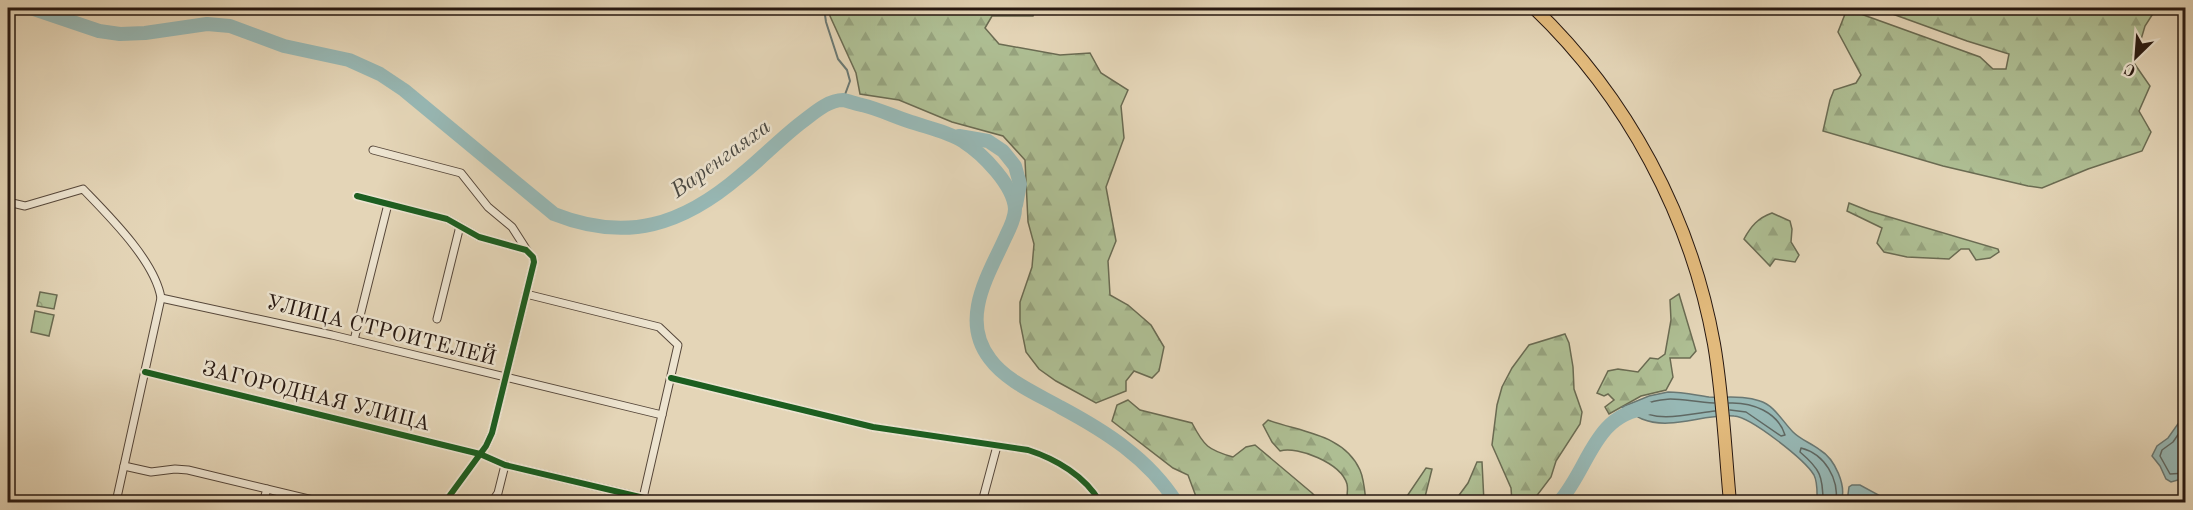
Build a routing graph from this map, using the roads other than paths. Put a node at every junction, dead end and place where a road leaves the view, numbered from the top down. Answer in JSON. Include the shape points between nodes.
{"nodes":[{"id":1,"x":1534,"y":8,"type":"edge"},
{"id":2,"x":373,"y":150,"type":"dead end"},
{"id":3,"x":357,"y":196,"type":"dead end"},
{"id":4,"x":8,"y":202,"type":"edge"},
{"id":5,"x":388,"y":204,"type":"junction"},
{"id":6,"x":460,"y":226,"type":"junction"},
{"id":7,"x":531,"y":255,"type":"junction"},
{"id":8,"x":526,"y":294,"type":"junction"},
{"id":9,"x":161,"y":298,"type":"junction"},
{"id":10,"x":437,"y":319,"type":"dead end"},
{"id":11,"x":354,"y":340,"type":"junction"},
{"id":12,"x":145,"y":372,"type":"junction"},
{"id":13,"x":506,"y":378,"type":"junction"},
{"id":14,"x":670,"y":378,"type":"junction"},
{"id":15,"x":662,"y":415,"type":"junction"},
{"id":16,"x":997,"y":446,"type":"junction"},
{"id":17,"x":480,"y":454,"type":"junction"},
{"id":18,"x":505,"y":465,"type":"junction"},
{"id":19,"x":124,"y":466,"type":"junction"},
{"id":20,"x":267,"y":489,"type":"junction"},
{"id":21,"x":643,"y":498,"type":"junction"},
{"id":22,"x":116,"y":502,"type":"edge"},
{"id":23,"x":263,"y":502,"type":"edge"},
{"id":24,"x":321,"y":502,"type":"edge"},
{"id":25,"x":445,"y":502,"type":"edge"},
{"id":26,"x":492,"y":502,"type":"edge"},
{"id":27,"x":661,"y":502,"type":"edge"},
{"id":28,"x":982,"y":502,"type":"edge"},
{"id":29,"x":1100,"y":502,"type":"edge"},
{"id":30,"x":1730,"y":502,"type":"edge"}],
"edges":[{"from":1,"to":30,"type":"highway","via":[[1602,82],[1626,117],[1673,210],[1710,322]]},
{"from":2,"to":7,"type":"street","via":[[461,173],[488,207],[512,227]]},
{"from":3,"to":5,"type":"street"},
{"from":4,"to":9,"type":"street","via":[[25,206],[84,189],[150,269]]},
{"from":5,"to":6,"type":"street"},
{"from":5,"to":11,"type":"street"},
{"from":6,"to":7,"type":"street"},
{"from":6,"to":10,"type":"street"},
{"from":7,"to":8,"type":"street","via":[[534,262]]},
{"from":8,"to":13,"type":"street"},
{"from":8,"to":14,"type":"street","via":[[659,327],[678,345]]},
{"from":9,"to":11,"type":"street","name":"УЛИЦА СТРОИТЕЛЕЙ"},
{"from":9,"to":12,"type":"street"},
{"from":11,"to":13,"type":"street","name":"УЛИЦА СТРОИТЕЛЕЙ"},
{"from":12,"to":17,"type":"street","name":"ЗАГОРОДНАЯ УЛИЦА"},
{"from":12,"to":19,"type":"street"},
{"from":13,"to":15,"type":"street","name":"УЛИЦА СТРОИТЕЛЕЙ"},
{"from":13,"to":17,"type":"street","via":[[492,433]]},
{"from":14,"to":15,"type":"street"},
{"from":14,"to":16,"type":"street","via":[[873,427]]},
{"from":15,"to":21,"type":"street"},
{"from":16,"to":28,"type":"street"},
{"from":16,"to":29,"type":"street","via":[[1052,458],[1087,486]]},
{"from":17,"to":18,"type":"street","name":"ЗАГОРОДНАЯ УЛИЦА"},
{"from":17,"to":25,"type":"street"},
{"from":18,"to":21,"type":"street","name":"ЗАГОРОДНАЯ УЛИЦА"},
{"from":18,"to":26,"type":"street"},
{"from":19,"to":20,"type":"street","via":[[151,472],[188,470]]},
{"from":19,"to":22,"type":"street"},
{"from":20,"to":23,"type":"street"},
{"from":20,"to":24,"type":"street"},
{"from":21,"to":27,"type":"street","name":"ЗАГОРОДНАЯ УЛИЦА"}]}
